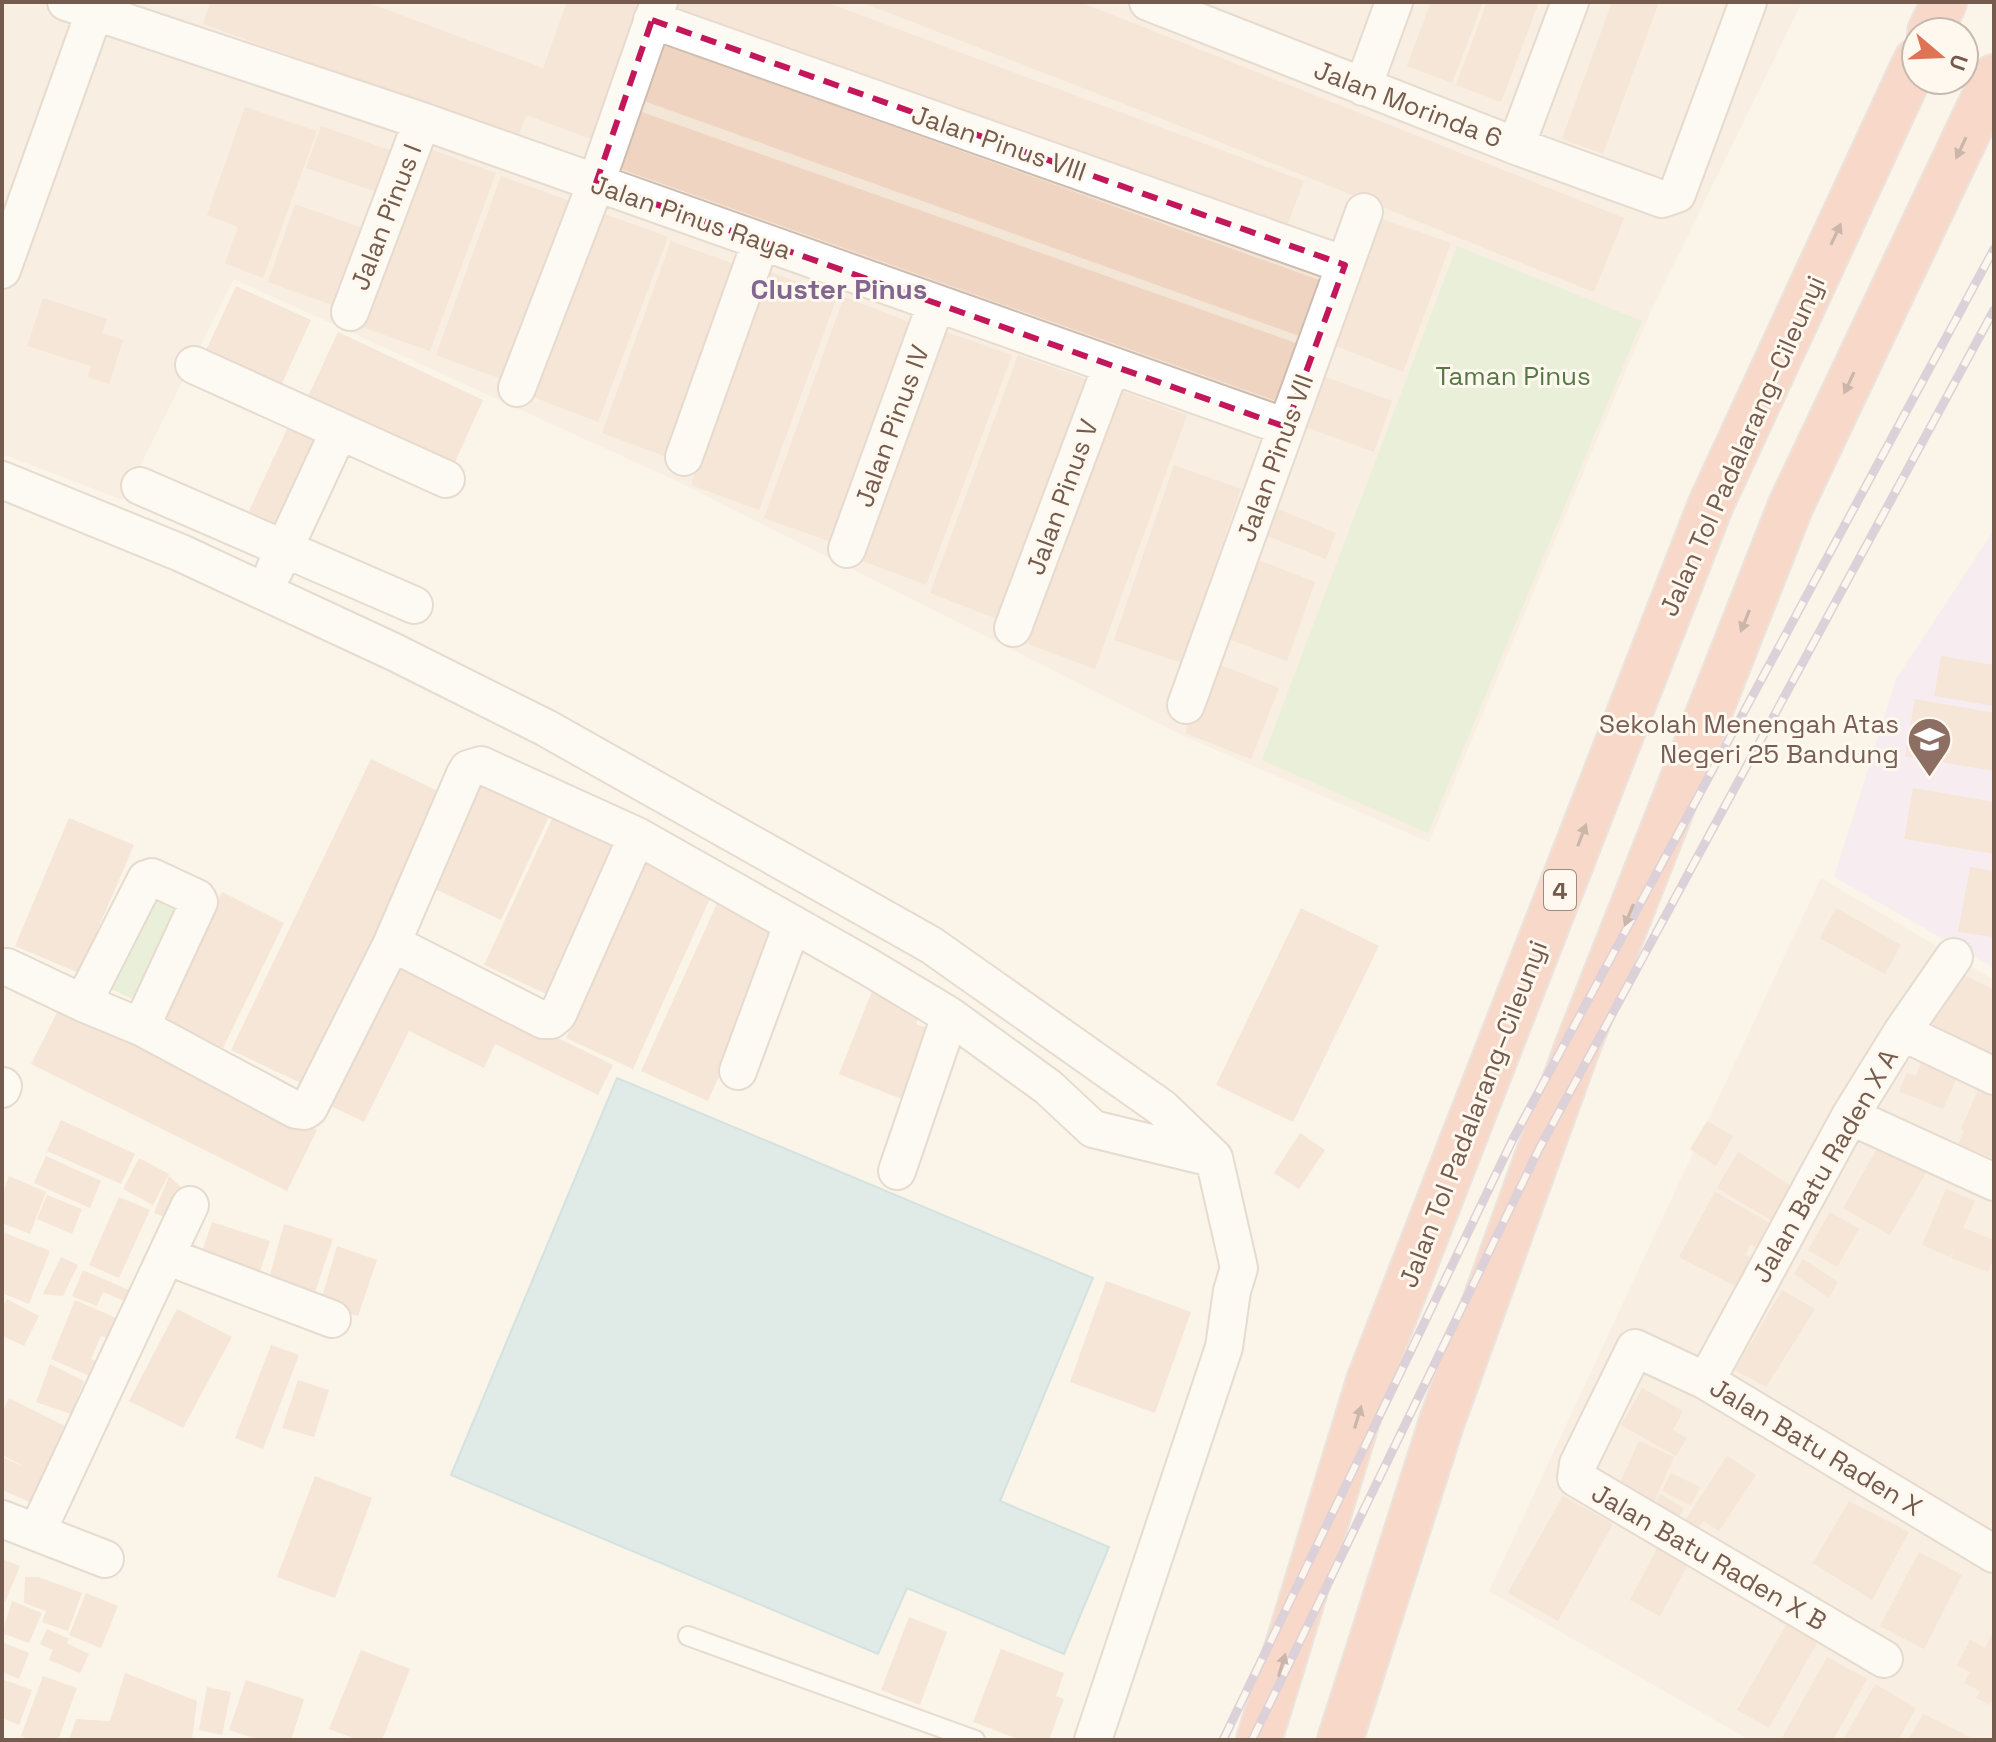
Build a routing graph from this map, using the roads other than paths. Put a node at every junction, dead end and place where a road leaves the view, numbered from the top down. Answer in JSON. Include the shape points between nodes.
{"nodes":[{"id":1,"x":1148,"y":2,"type":"edge"},
{"id":2,"x":1394,"y":2,"type":"edge"},
{"id":3,"x":1570,"y":2,"type":"edge"},
{"id":4,"x":1748,"y":2,"type":"edge"},
{"id":5,"x":86,"y":5,"type":"edge"},
{"id":6,"x":1192,"y":10,"type":"edge"},
{"id":7,"x":656,"y":11,"type":"edge"},
{"id":8,"x":1994,"y":77,"type":"edge"},
{"id":9,"x":1363,"y":87,"type":"junction"},
{"id":10,"x":1900,"y":96,"type":"edge"},
{"id":11,"x":422,"y":121,"type":"junction"},
{"id":12,"x":1516,"y":146,"type":"junction"},
{"id":13,"x":596,"y":183,"type":"junction"},
{"id":14,"x":1364,"y":212,"type":"dead end"},
{"id":15,"x":761,"y":241,"type":"junction"},
{"id":16,"x":1345,"y":265,"type":"junction"},
{"id":17,"x":2,"y":270,"type":"edge"},
{"id":18,"x":936,"y":304,"type":"junction"},
{"id":19,"x":350,"y":312,"type":"dead end"},
{"id":20,"x":194,"y":365,"type":"dead end"},
{"id":21,"x":1111,"y":367,"type":"junction"},
{"id":22,"x":517,"y":388,"type":"dead end"},
{"id":23,"x":1286,"y":427,"type":"junction"},
{"id":24,"x":339,"y":431,"type":"junction"},
{"id":25,"x":684,"y":457,"type":"dead end"},
{"id":26,"x":446,"y":479,"type":"dead end"},
{"id":27,"x":2,"y":480,"type":"edge"},
{"id":28,"x":140,"y":486,"type":"dead end"},
{"id":29,"x":284,"y":549,"type":"junction"},
{"id":30,"x":847,"y":549,"type":"dead end"},
{"id":31,"x":265,"y":591,"type":"junction"},
{"id":32,"x":414,"y":605,"type":"dead end"},
{"id":33,"x":1013,"y":628,"type":"dead end"},
{"id":34,"x":1186,"y":705,"type":"dead end"},
{"id":35,"x":637,"y":836,"type":"junction"},
{"id":36,"x":792,"y":925,"type":"junction"},
{"id":37,"x":392,"y":943,"type":"junction"},
{"id":38,"x":1954,"y":957,"type":"dead end"},
{"id":39,"x":7,"y":967,"type":"dead end"},
{"id":40,"x":83,"y":1003,"type":"junction"},
{"id":41,"x":950,"y":1016,"type":"junction"},
{"id":42,"x":141,"y":1027,"type":"junction"},
{"id":43,"x":1902,"y":1032,"type":"junction"},
{"id":44,"x":738,"y":1071,"type":"dead end"},
{"id":45,"x":1994,"y":1076,"type":"edge"},
{"id":46,"x":1850,"y":1116,"type":"junction"},
{"id":47,"x":1214,"y":1158,"type":"junction"},
{"id":48,"x":897,"y":1171,"type":"dead end"},
{"id":49,"x":1994,"y":1182,"type":"edge"},
{"id":50,"x":190,"y":1205,"type":"dead end"},
{"id":51,"x":166,"y":1256,"type":"junction"},
{"id":52,"x":332,"y":1319,"type":"dead end"},
{"id":53,"x":1635,"y":1348,"type":"joint"},
{"id":54,"x":1706,"y":1381,"type":"junction"},
{"id":55,"x":2,"y":1519,"type":"edge"},
{"id":56,"x":37,"y":1532,"type":"junction"},
{"id":57,"x":1994,"y":1554,"type":"edge"},
{"id":58,"x":105,"y":1559,"type":"dead end"},
{"id":59,"x":688,"y":1636,"type":"dead end"},
{"id":60,"x":1884,"y":1659,"type":"dead end"},
{"id":61,"x":975,"y":1740,"type":"edge"},
{"id":62,"x":1093,"y":1740,"type":"edge"},
{"id":63,"x":1259,"y":1740,"type":"edge"},
{"id":64,"x":1340,"y":1740,"type":"edge"}],
"edges":[{"from":1,"to":6,"type":"street","name":"Jalan Morinda 6"},
{"from":2,"to":9,"type":"street"},
{"from":3,"to":12,"type":"street"},
{"from":4,"to":12,"type":"street","name":"Jalan Morinda 6","via":[[1677,194],[1670,199]]},
{"from":5,"to":11,"type":"street","name":"Jalan Pinus Raya"},
{"from":5,"to":17,"type":"street"},
{"from":6,"to":9,"type":"street","name":"Jalan Morinda 6"},
{"from":7,"to":13,"type":"street","name":"Jalan Pinus VIII"},
{"from":7,"to":16,"type":"street","name":"Jalan Pinus VIII"},
{"from":8,"to":64,"type":"highway","one_way":true,"via":[[1791,505],[1577,1048],[1442,1421]]},
{"from":9,"to":12,"type":"street","name":"Jalan Morinda 6"},
{"from":63,"to":10,"type":"highway","name":"Jalan Tol Padalarang–Cileunyi","number":"4","one_way":true,"via":[[1369,1381],[1711,504]]},
{"from":11,"to":13,"type":"street","name":"Jalan Pinus Raya"},
{"from":11,"to":19,"type":"street","name":"Jalan Pinus I"},
{"from":13,"to":15,"type":"street","name":"Jalan Pinus Raya"},
{"from":13,"to":22,"type":"street","name":"Jalan Pinus VIII"},
{"from":14,"to":16,"type":"street","name":"Jalan Pinus VII"},
{"from":15,"to":18,"type":"street","name":"Jalan Pinus Raya"},
{"from":15,"to":25,"type":"street"},
{"from":16,"to":23,"type":"street","name":"Jalan Pinus VII"},
{"from":18,"to":21,"type":"street","name":"Jalan Pinus Raya"},
{"from":18,"to":30,"type":"street","name":"Jalan Pinus IV"},
{"from":20,"to":24,"type":"street"},
{"from":21,"to":23,"type":"street","name":"Jalan Pinus Raya"},
{"from":21,"to":33,"type":"street","name":"Jalan Pinus V"},
{"from":23,"to":34,"type":"street","name":"Jalan Pinus VII"},
{"from":24,"to":26,"type":"street"},
{"from":24,"to":29,"type":"street"},
{"from":27,"to":31,"type":"street"},
{"from":28,"to":29,"type":"street"},
{"from":29,"to":31,"type":"street"},
{"from":29,"to":32,"type":"street"},
{"from":31,"to":47,"type":"street","via":[[546,728],[931,945],[1162,1108]]},
{"from":35,"to":36,"type":"street"},
{"from":35,"to":37,"type":"street","via":[[475,765],[465,774]]},
{"from":35,"to":37,"type":"street","via":[[551,1020]]},
{"from":36,"to":41,"type":"street"},
{"from":36,"to":44,"type":"street"},
{"from":37,"to":42,"type":"street","via":[[304,1111]]},
{"from":38,"to":43,"type":"street","name":"Jalan Batu Raden X A"},
{"from":39,"to":40,"type":"street"},
{"from":40,"to":42,"type":"street"},
{"from":40,"to":42,"type":"street","via":[[146,879],[152,877],[199,902]]},
{"from":41,"to":47,"type":"street","via":[[1048,1087],[1093,1129]]},
{"from":41,"to":48,"type":"street"},
{"from":43,"to":45,"type":"street"},
{"from":43,"to":46,"type":"street","name":"Jalan Batu Raden X A"},
{"from":46,"to":49,"type":"street"},
{"from":46,"to":54,"type":"street","name":"Jalan Batu Raden X A"},
{"from":47,"to":62,"type":"street","via":[[1239,1268],[1224,1347]]},
{"from":50,"to":51,"type":"street"},
{"from":51,"to":52,"type":"street"},
{"from":51,"to":56,"type":"street"},
{"from":53,"to":54,"type":"street","name":"Jalan Batu Raden X"},
{"from":53,"to":60,"type":"street","name":"Jalan Batu Raden X B","via":[[1576,1478]]},
{"from":54,"to":57,"type":"street","name":"Jalan Batu Raden X"},
{"from":55,"to":56,"type":"street"},
{"from":56,"to":58,"type":"street"},
{"from":59,"to":61,"type":"lane"}]}
